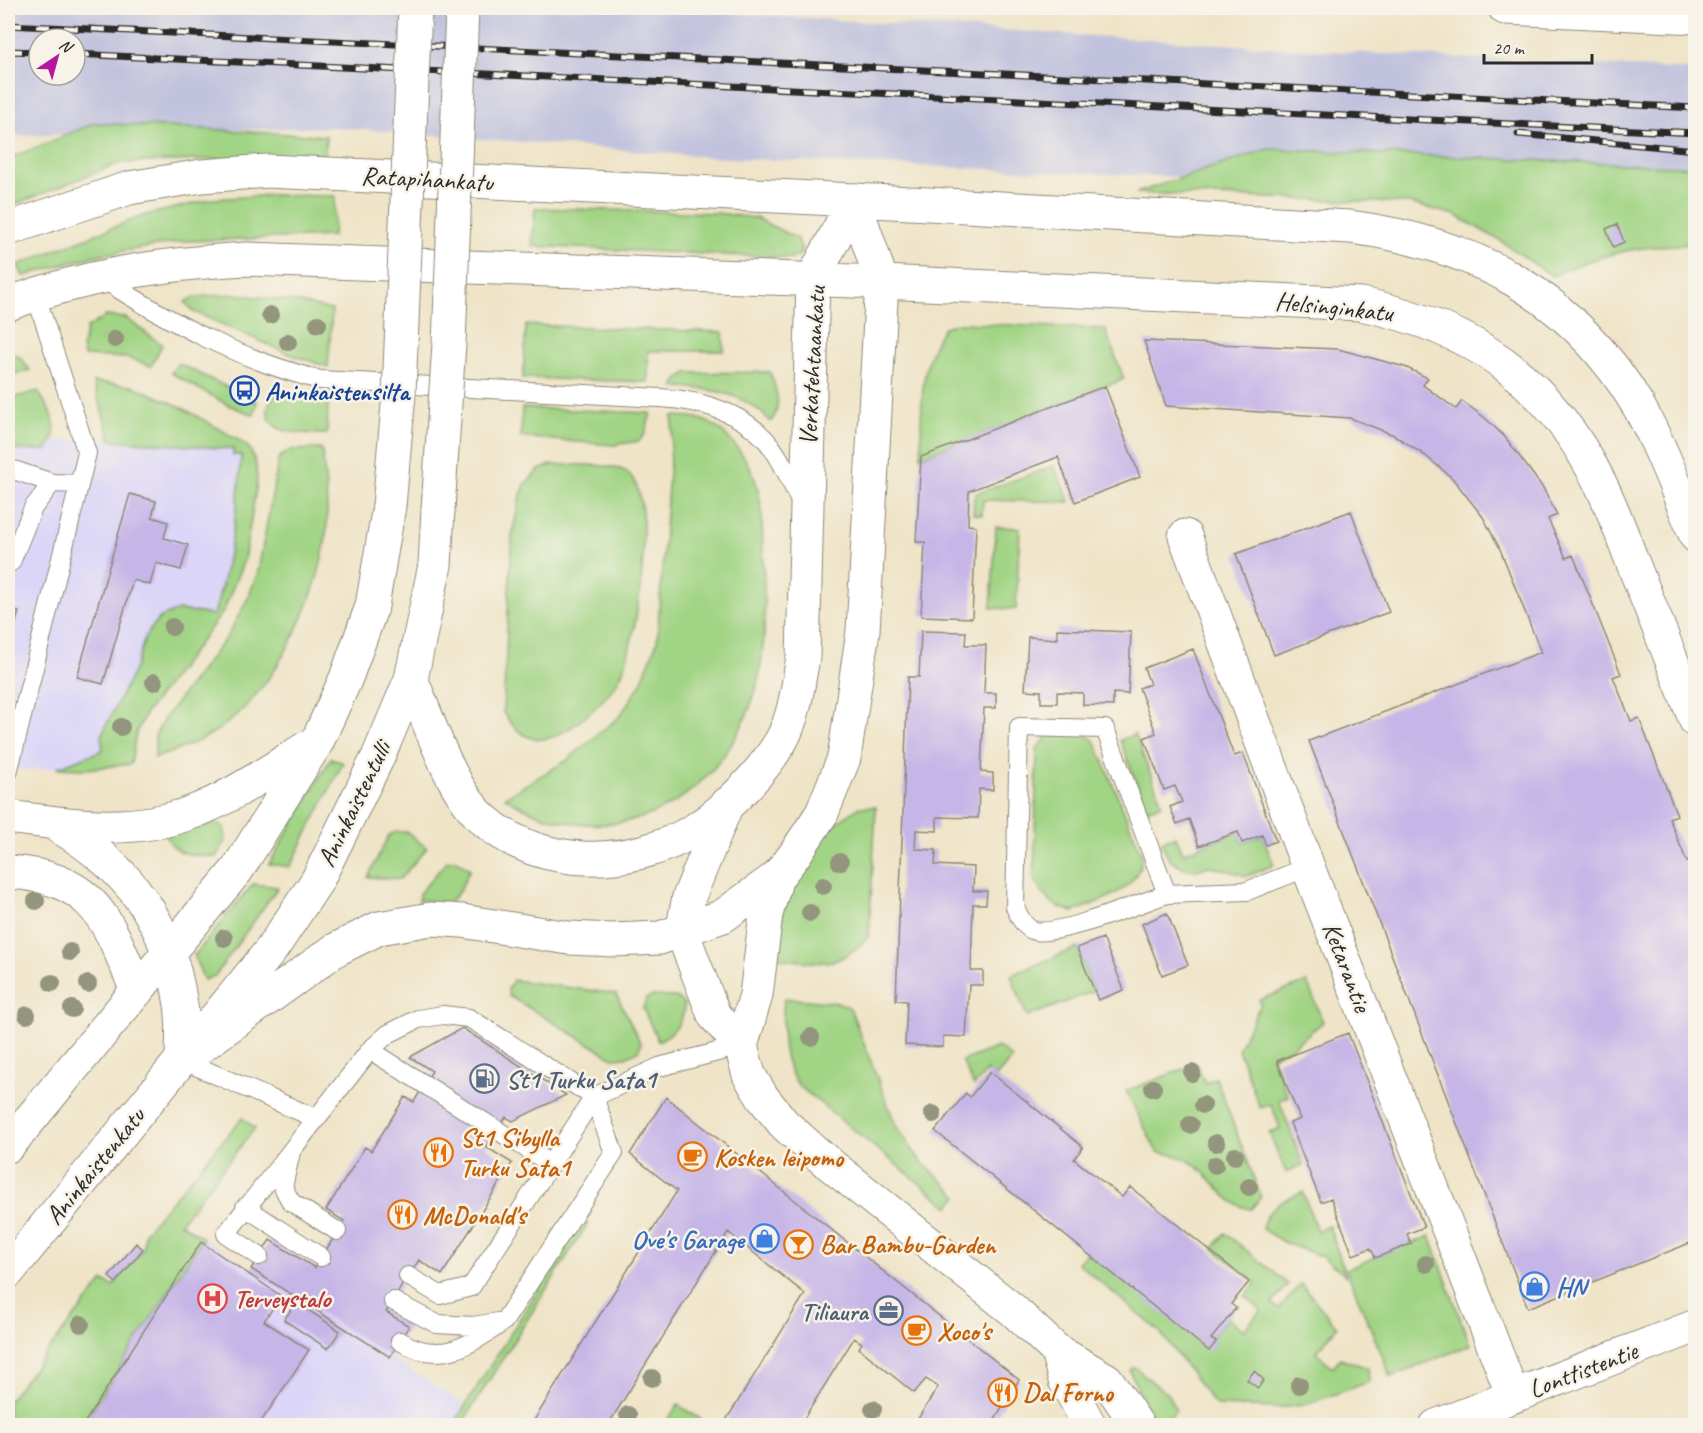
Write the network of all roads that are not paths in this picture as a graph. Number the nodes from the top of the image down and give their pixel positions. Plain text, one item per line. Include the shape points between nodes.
1 (415, 8) edge
2 (462, 8) edge
3 (1505, 8) edge
4 (1512, 8) edge
5 (1695, 17) edge
6 (854, 200) junction
7 (8, 229) edge
8 (99, 276) junction
9 (813, 279) junction
10 (882, 282) junction
11 (21, 299) edge
12 (8, 468) edge
13 (52, 483) junction
14 (79, 484) junction
15 (805, 512) junction
16 (1185, 536) dead end
17 (1695, 536) edge
18 (9, 563) edge
19 (411, 679) junction
20 (1695, 721) edge
21 (317, 742) junction
22 (8, 773) edge
23 (727, 804) junction
24 (8, 817) edge
25 (54, 823) junction
26 (1308, 867) junction
27 (8, 872) edge
28 (777, 877) junction
29 (1167, 894) junction
30 (682, 932) junction
31 (169, 950) junction
32 (137, 991) junction
33 (741, 1046) junction
34 (370, 1050) junction
35 (182, 1060) junction
36 (594, 1097) junction
37 (315, 1118) junction
38 (8, 1146) edge
39 (292, 1147) junction
40 (550, 1164) junction
41 (245, 1207) junction
42 (338, 1231) dead end
43 (259, 1256) dead end
44 (321, 1257) dead end
45 (8, 1272) edge
46 (408, 1276) dead end
47 (393, 1301) dead end
48 (504, 1321) junction
49 (1695, 1326) edge
50 (400, 1341) dead end
51 (1057, 1352) junction
52 (1513, 1396) junction
53 (1090, 1425) edge
54 (1138, 1425) edge
55 (1436, 1425) edge

1 - 21 main road, bridge via 399,394 389,506 372,606
2 - 19 main road, Aninkaistentulli, bridge via 449,344 435,565
3 - 4 main road
4 - 5 main road
6 - 7 main road, Ratapihankatu via 268,171 202,176 129,188
6 - 9 main road, Verkatehtaankatu
6 - 10 main road
6 - 17 main road via 1350,226 1393,232 1471,256 1532,290 1584,334 1604,357 1659,445
8 - 9 main road via 185,263 246,259
8 - 11 main road
8 - 15 lane via 200,337 287,372 320,380 679,399 716,408 756,432 777,453
9 - 10 main road, Helsinginkatu
9 - 15 main road, Verkatehtaankatu
10 - 20 main road, Helsinginkatu via 1361,304 1447,330 1518,374 1540,393 1576,439 1602,486
10 - 28 main road via 863,631 844,758 816,822
11 - 14 lane via 87,453
12 - 13 lane
13 - 14 lane
13 - 18 lane via 33,508
14 - 22 lane
15 - 23 main road, Verkatehtaankatu via 803,657 795,700 781,740 753,778
16 - 26 main road, Ketarantie
19 - 23 main road via 462,797 490,825 538,852 586,858 651,848 696,829
19 - 35 main road, Aninkaistentulli via 378,757 317,880 271,950
21 - 25 main road via 212,804 177,818 127,827
21 - 31 main road via 237,870
23 - 30 main road, Verkatehtaankatu via 689,897
24 - 25 main road
25 - 31 main road via 121,872 155,919
26 - 29 lane via 1247,891
26 - 52 main road, Ketarantie
27 - 32 main road via 71,885 84,896 110,927
28 - 30 main road via 723,916
28 - 33 main road via 766,914 756,995
29 - 29 lane via 1105,729 1019,727 1015,907 1029,928 1061,928
30 - 33 main road via 714,1016
30 - 35 main road via 660,938 613,940 523,933 462,921 430,919 390,925 335,950
31 - 32 main road
31 - 35 main road via 181,1006
32 - 38 main road
33 - 36 lane via 659,1067
33 - 51 main road via 749,1075 784,1124 1013,1310
34 - 36 lane via 388,1034 418,1019 443,1015 469,1018
34 - 37 lane
34 - 40 lane
35 - 37 lane
35 - 45 main road, Aninkaistenkatu
36 - 40 lane
36 - 48 lane via 614,1153
37 - 39 lane
39 - 41 lane
39 - 42 lane via 282,1187 291,1202
40 - 46 lane via 471,1287 440,1295
41 - 43 lane via 226,1234
41 - 44 lane
47 - 48 lane via 437,1324 473,1326
48 - 50 lane via 474,1343 435,1354 418,1352
49 - 52 main road, Lonttistentie
51 - 53 main road via 1065,1380
51 - 54 main road via 1107,1380
52 - 55 main road, Lonttistentie

